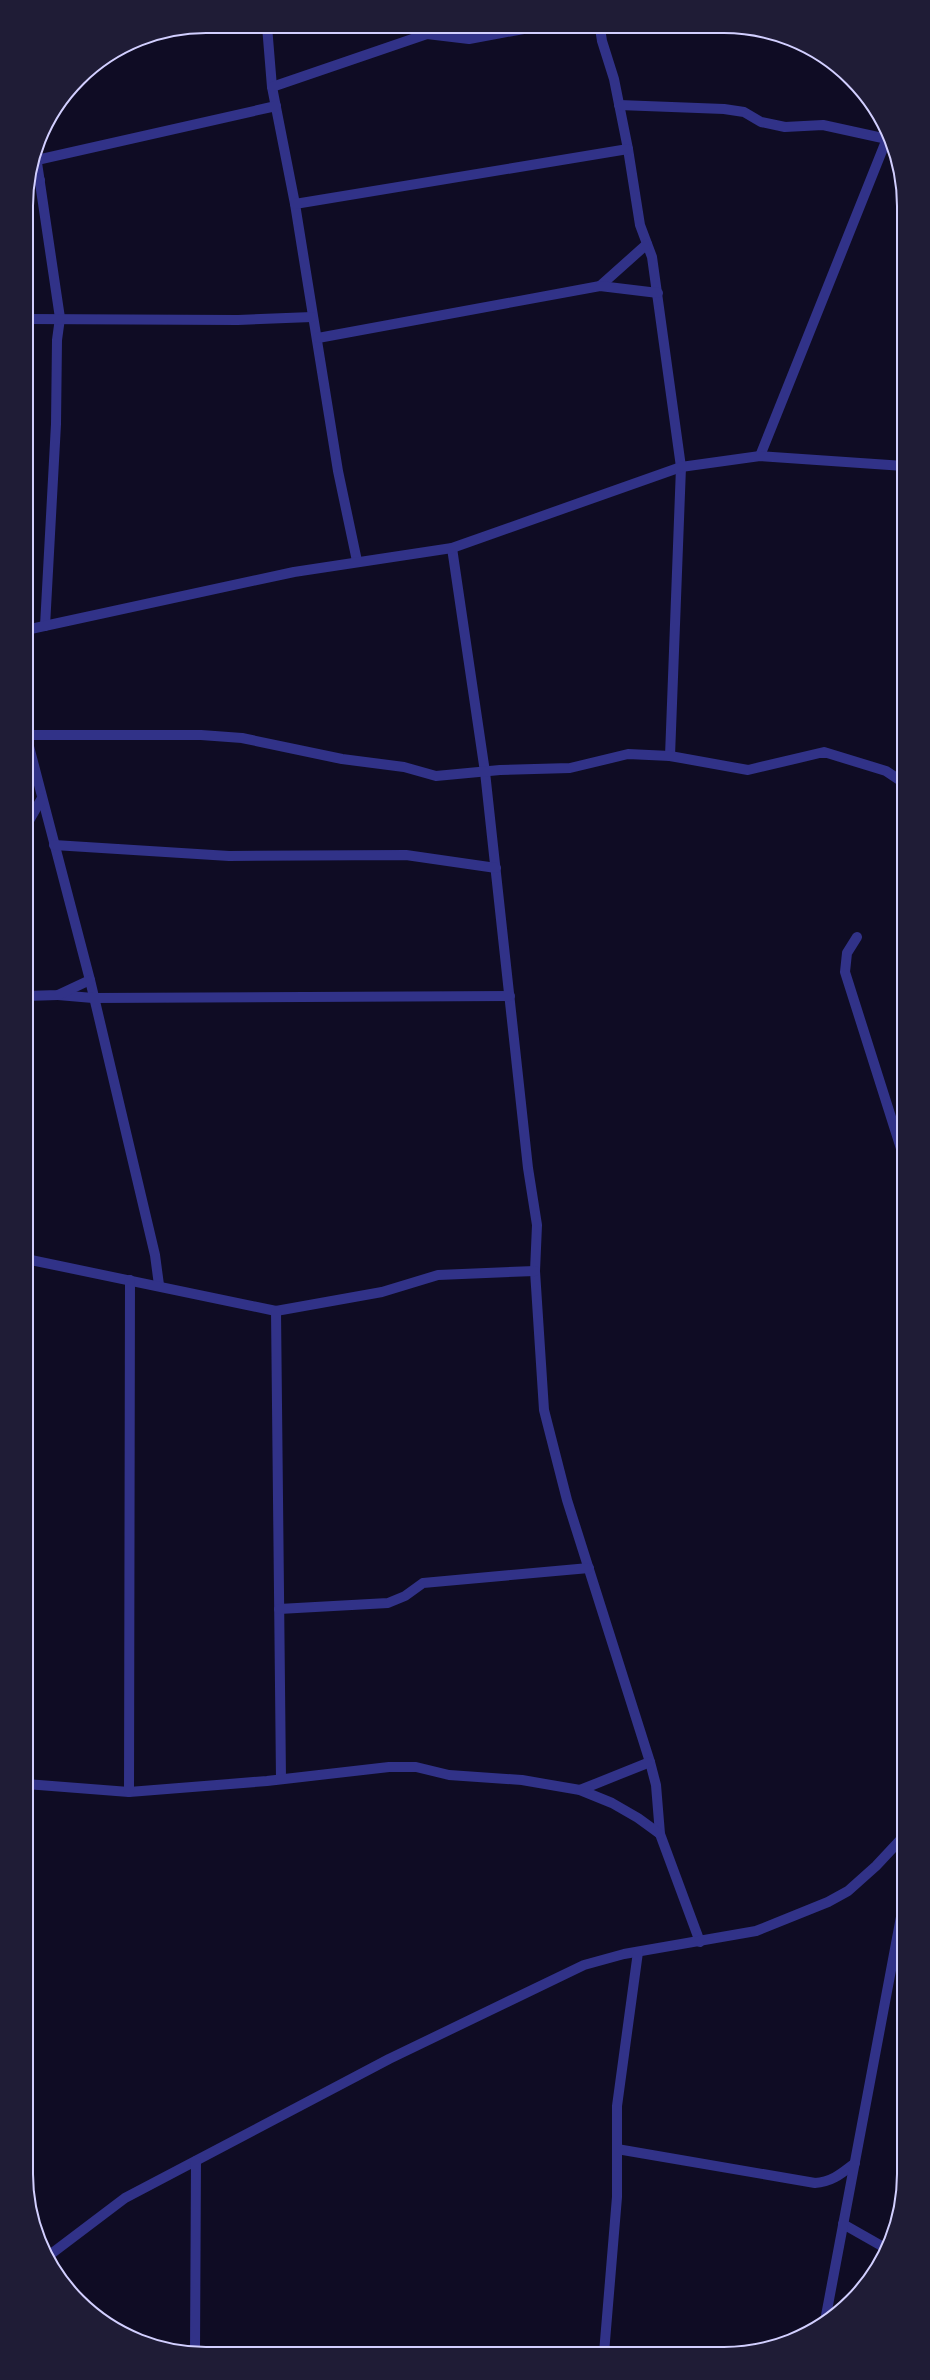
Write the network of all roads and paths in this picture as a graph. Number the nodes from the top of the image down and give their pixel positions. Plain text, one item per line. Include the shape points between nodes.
1 (268, 33) edge
2 (502, 33) edge
3 (601, 33) edge
4 (272, 86) junction
5 (619, 105) junction
6 (276, 106) junction
7 (883, 137) edge
8 (885, 143) edge
9 (628, 149) junction
10 (40, 157) edge
11 (35, 181) edge
12 (296, 204) junction
13 (646, 244) junction
14 (600, 286) junction
15 (658, 293) junction
16 (312, 317) junction
17 (60, 318) junction
18 (33, 319) edge
19 (318, 338) junction
20 (760, 456) junction
21 (897, 466) edge
22 (680, 468) junction
23 (452, 548) junction
24 (357, 561) junction
25 (45, 626) junction
26 (33, 629) edge
27 (33, 735) edge
28 (670, 756) junction
29 (33, 763) edge
30 (486, 772) junction
31 (897, 778) edge
32 (42, 798) junction
33 (33, 814) edge
34 (54, 845) junction
35 (496, 868) junction
36 (857, 936) dead end
37 (90, 980) junction
38 (33, 996) edge
39 (58, 996) junction
40 (510, 996) junction
41 (93, 998) junction
42 (897, 1136) edge
43 (33, 1260) edge
44 (535, 1271) junction
45 (130, 1280) junction
46 (159, 1285) junction
47 (276, 1311) junction
48 (589, 1568) junction
49 (279, 1609) junction
50 (650, 1762) junction
51 (281, 1779) junction
52 (33, 1785) edge
53 (580, 1790) junction
54 (129, 1792) junction
55 (660, 1834) junction
56 (897, 1844) edge
57 (897, 1938) edge
58 (700, 1942) junction
59 (638, 1952) junction
60 (617, 2149) junction
61 (196, 2161) junction
62 (855, 2163) junction
63 (843, 2224) junction
64 (881, 2246) edge
65 (52, 2253) edge
66 (826, 2313) edge
67 (195, 2347) edge
68 (604, 2347) edge

1 - 4 street
2 - 4 street via 469,39 427,34
3 - 5 street
4 - 6 street
5 - 7 street via 724,109 744,112 761,122 785,127 823,125
5 - 9 street
6 - 10 street
6 - 12 street
8 - 20 street
9 - 12 street
9 - 13 street via 640,225
11 - 17 street
12 - 16 street
13 - 14 street
13 - 15 street via 652,257
14 - 15 street
14 - 19 street
15 - 22 street
16 - 17 street via 238,320
16 - 19 street
17 - 18 street
17 - 25 street
19 - 24 street via 338,471
20 - 21 street
20 - 22 street
22 - 23 street
22 - 28 street
23 - 24 street
23 - 30 street
24 - 25 street via 294,572
25 - 26 street
27 - 30 street via 201,735 242,738 342,759 404,767 436,776
28 - 30 street via 628,754 570,768
28 - 31 street via 748,770 824,752 886,771
29 - 32 street
30 - 35 street
32 - 33 street
32 - 34 street
34 - 35 street via 229,856 406,855
34 - 37 street
35 - 40 street
36 - 42 street via 847,953 845,972
37 - 39 street
37 - 41 street
38 - 39 street
39 - 41 street
40 - 41 street
40 - 44 street via 528,1168 537,1225
41 - 46 street via 155,1255
43 - 45 street
44 - 47 street via 438,1274 382,1292
44 - 48 street via 544,1410 567,1500
45 - 46 street
45 - 54 street
46 - 47 street via 174,1291
47 - 49 street
48 - 49 street via 423,1583 405,1596 388,1603
48 - 50 street
49 - 51 street
50 - 53 street
50 - 55 street via 656,1785
51 - 53 street via 389,1766 416,1767 449,1775 522,1780
51 - 54 street
52 - 54 street
53 - 55 street via 632,1814
55 - 58 street
56 - 58 street via 848,1891 828,1902 756,1931
57 - 62 street
58 - 59 street
59 - 60 street via 617,2106
59 - 61 street via 584,1965 389,2059
60 - 62 street via 815,2183 835,2178
60 - 68 street via 617,2197
61 - 65 street via 125,2198
61 - 67 street
62 - 63 street
63 - 64 street
63 - 66 street

